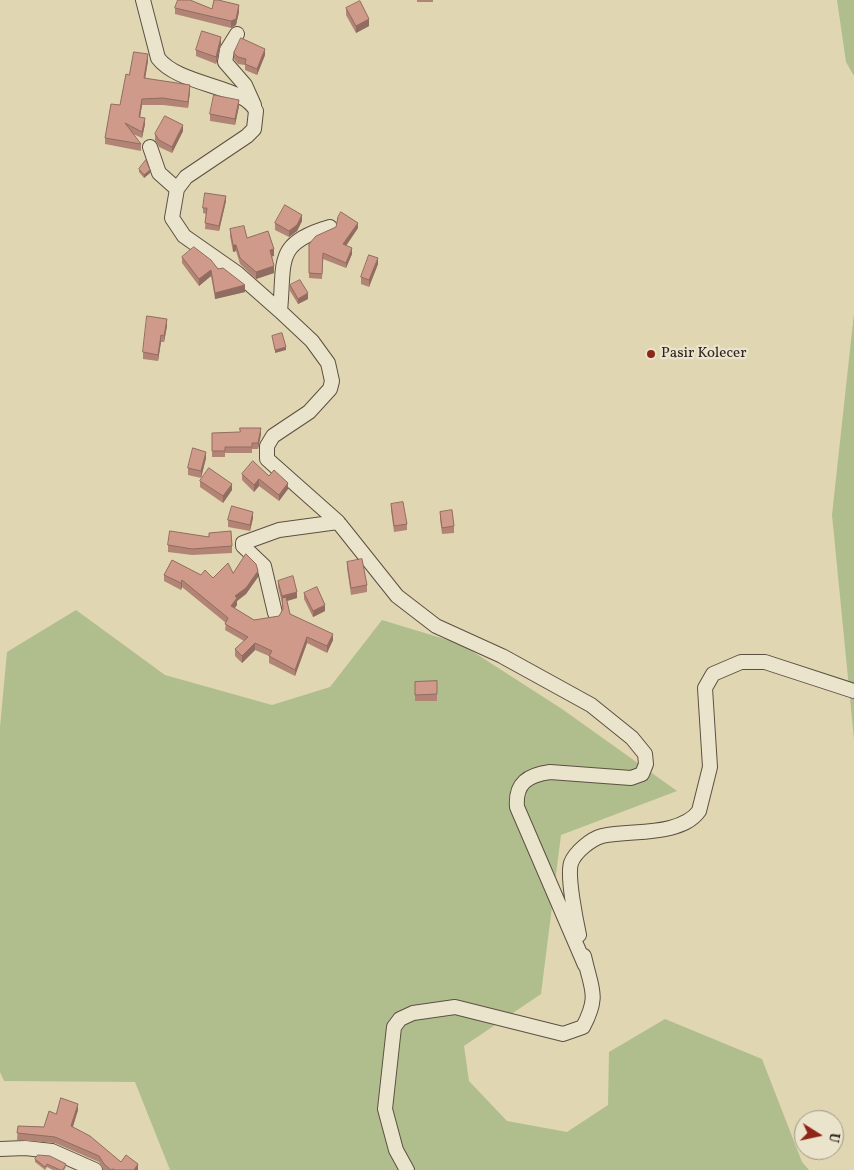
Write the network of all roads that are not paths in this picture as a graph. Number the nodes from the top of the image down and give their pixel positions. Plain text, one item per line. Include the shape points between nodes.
1 (143, 0) edge
2 (237, 34) dead end
3 (256, 111) junction
4 (150, 147) dead end
5 (177, 189) junction
6 (330, 227) edge
7 (280, 311) junction
8 (338, 522) junction
9 (275, 613) dead end
10 (854, 691) edge
11 (586, 965) junction
12 (0, 1149) edge
13 (95, 1170) edge
14 (407, 1170) edge

1 - 3 street via 158,58 163,65 248,100
2 - 3 street via 224,62 245,84
3 - 5 street via 254,129 247,136 186,177
4 - 5 street via 159,173
5 - 7 street via 172,218 184,236 237,273
6 - 7 street via 294,241 286,253
7 - 8 street via 312,341 328,363 332,381 330,390 309,412 273,436 267,446 267,459
8 - 9 street via 279,530 243,542 243,546 264,566
8 - 11 street via 397,596 436,626 502,656 591,705 632,738 645,754 642,774 631,778 550,772 537,774 523,783 516,794 517,808
10 - 11 street via 765,662 740,662 713,674 705,688 710,767 696,817 684,824 649,833 600,837 589,842 571,863
11 - 14 street via 594,996 590,1014 583,1027 563,1034 455,1007 413,1013 400,1019 392,1036 385,1109 396,1150
12 - 13 street via 52,1151

